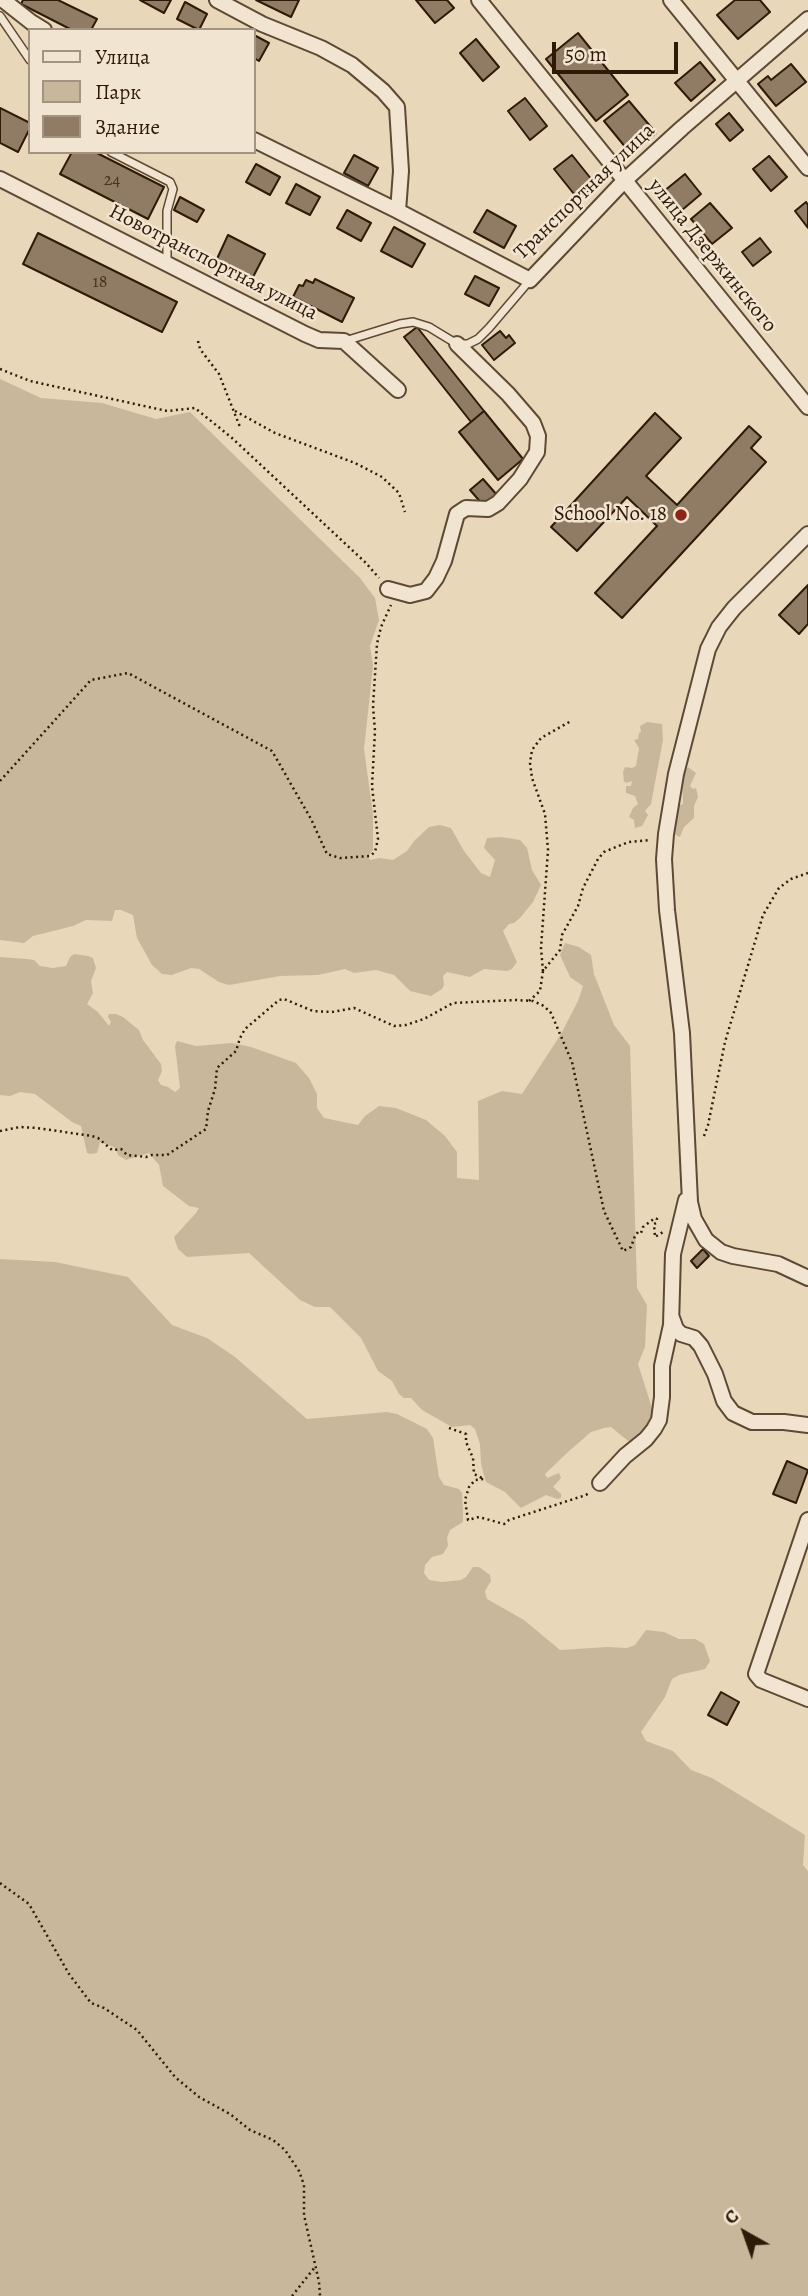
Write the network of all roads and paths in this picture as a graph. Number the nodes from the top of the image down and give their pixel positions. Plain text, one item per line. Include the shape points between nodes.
1 (3, 0) edge
2 (217, 0) edge
3 (479, 0) edge
4 (671, 0) edge
5 (0, 16) edge
6 (808, 19) edge
7 (41, 28) edge
8 (28, 57) edge
9 (737, 81) junction
10 (256, 141) edge
11 (115, 154) edge
12 (808, 168) edge
13 (0, 178) edge
14 (624, 181) junction
15 (398, 211) junction
16 (167, 263) junction
17 (530, 280) junction
18 (198, 341) dead end
19 (344, 341) junction
20 (457, 344) junction
21 (0, 369) edge
22 (398, 390) dead end
23 (808, 407) edge
24 (234, 411) dead end
25 (240, 427) dead end
26 (405, 512) dead end
27 (808, 534) edge
28 (388, 589) junction
29 (571, 720) dead end
30 (0, 781) edge
31 (657, 840) dead end
32 (808, 873) edge
33 (543, 971) junction
34 (530, 1001) junction
35 (0, 1131) edge
36 (687, 1148) junction
37 (689, 1174) junction
38 (667, 1237) dead end
39 (808, 1278) edge
40 (672, 1317) junction
41 (808, 1425) edge
42 (449, 1428) dead end
43 (600, 1483) joint
44 (808, 1520) edge
45 (808, 1699) edge
46 (0, 1883) edge
47 (315, 2267) junction
48 (292, 2296) edge
49 (320, 2296) edge

1 - 7 street
2 - 15 street via 352,65 397,107
3 - 14 street, улица Дзержинского
4 - 9 street
5 - 8 lane
6 - 9 street, Транспортная улица
9 - 12 street
9 - 14 street, Транспортная улица
10 - 15 street, Транспортная улица
11 - 16 lane via 170,183 173,189 167,211
13 - 16 street, Новотранспортная улица
14 - 17 street, Транспортная улица
14 - 23 street, улица Дзержинского
15 - 17 street, Транспортная улица
16 - 19 street, Новотранспортная улица via 304,334
17 - 20 lane via 478,339
18 - 25 path via 219,374
19 - 20 lane via 413,322
19 - 22 street
20 - 28 street via 533,423 537,452 495,506 459,511 444,561 426,591 410,595
21 - 28 path via 30,381 167,411 195,408 342,540
24 - 26 path via 382,477 399,493
27 - 36 street via 741,600 714,635 676,774 664,859 682,1033
28 - 30 path via 391,605 379,635 374,685 372,786 378,839 370,856 327,854 272,751 128,673 91,680
29 - 33 path via 541,738 530,763 544,808 548,850
31 - 33 path via 629,842 598,859 562,935 560,950
32 - 36 path via 779,888 763,915 725,1042 708,1125 700,1140
33 - 34 path via 540,991
34 - 35 path via 453,1003 424,1019 394,1026 354,1008 313,1011 282,999 245,1029 236,1051 217,1069 206,1129 167,1155 127,1155 92,1136 32,1127
34 - 38 path via 551,1013 572,1062 604,1211 623,1251 655,1218 654,1237 664,1231
36 - 37 street
37 - 39 street via 694,1219 712,1246 733,1256 782,1265
37 - 40 street via 673,1254
40 - 41 street via 676,1329 701,1346 733,1413 752,1422
40 - 43 street via 656,1427
42 - 43 path via 466,1434 474,1474 484,1479 469,1487 468,1520 479,1517 504,1524 586,1496
44 - 45 street via 756,1674
46 - 47 path via 29,1904 91,2003 138,2030 175,2077 199,2097 285,2150 304,2185 304,2215
47 - 48 path
47 - 49 path

